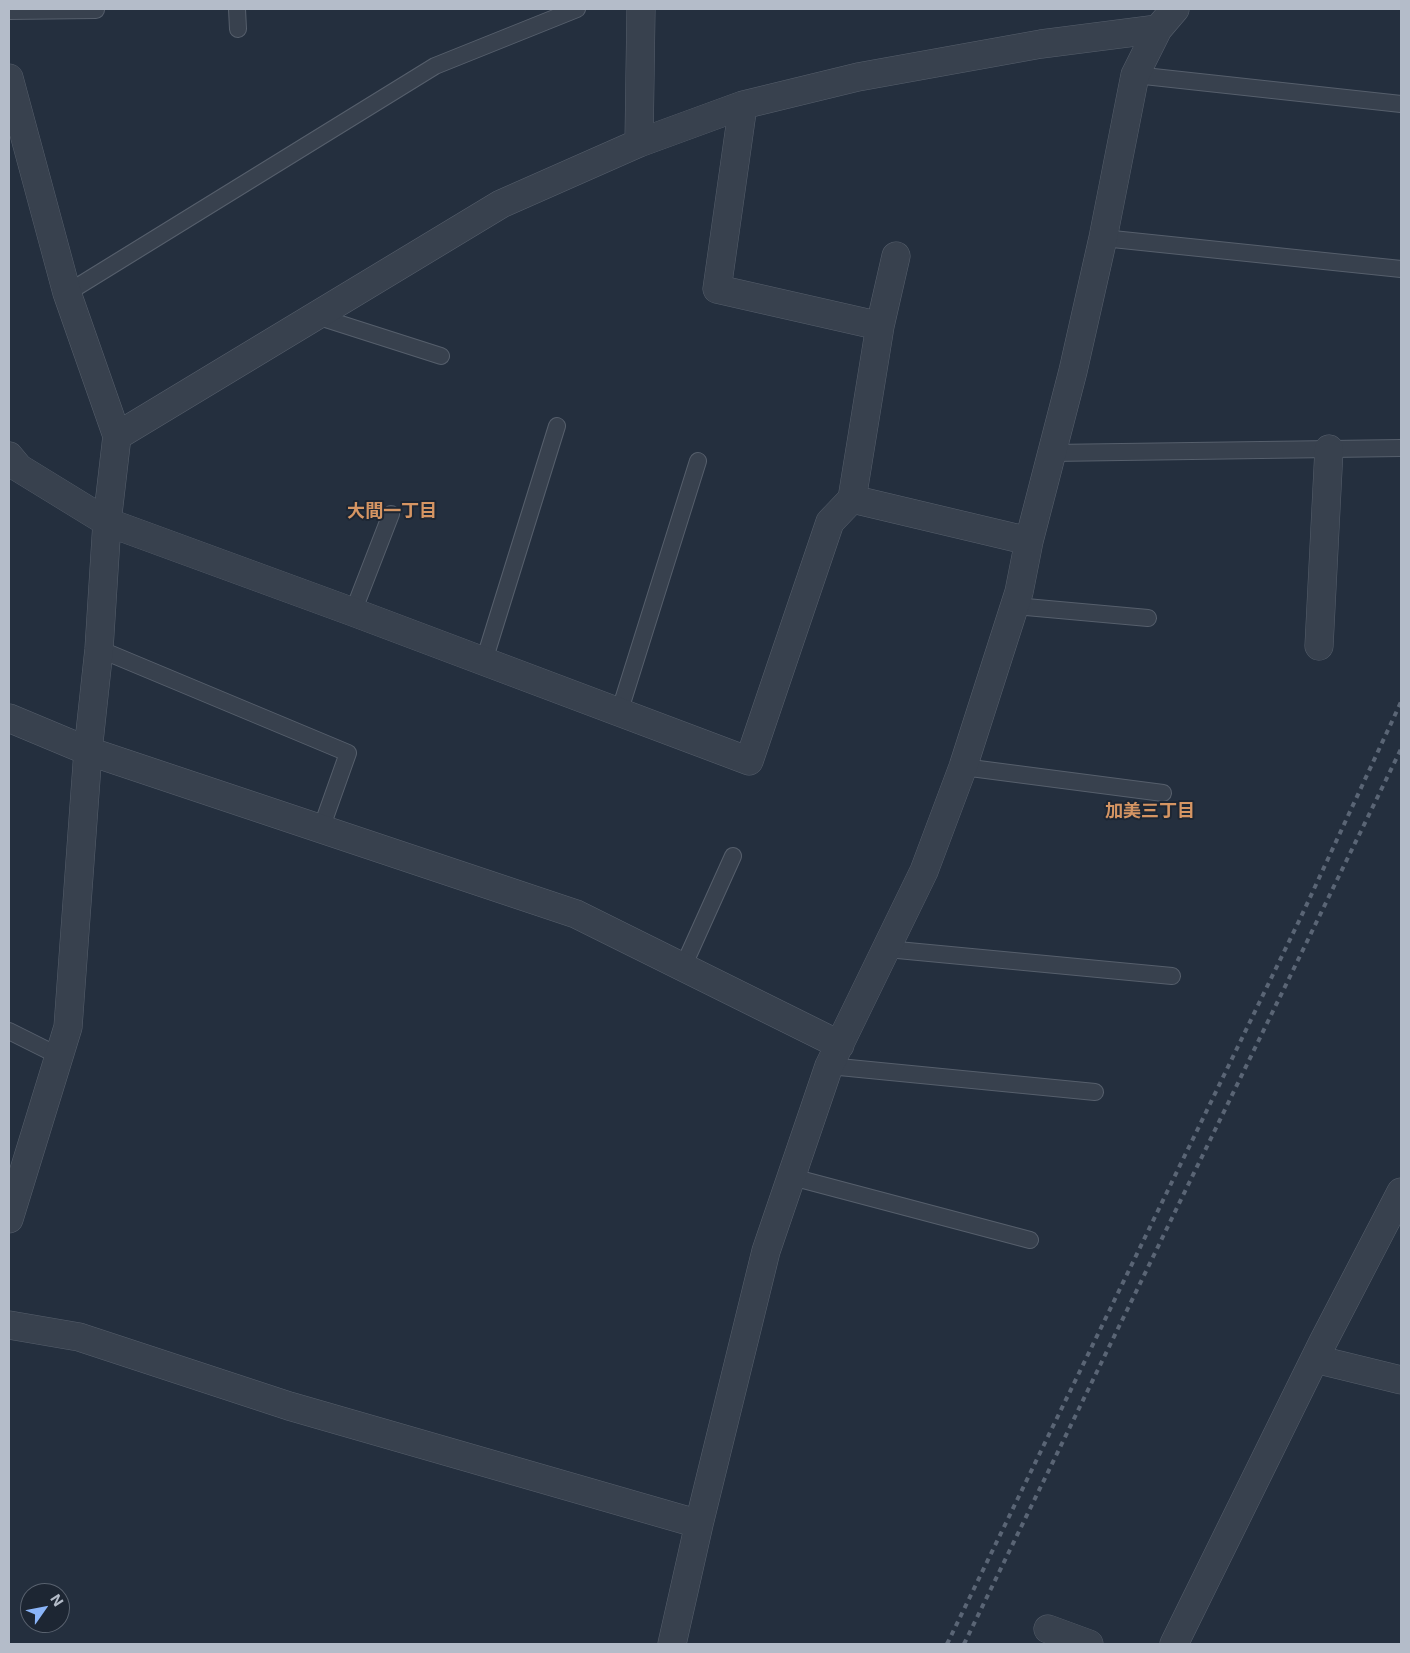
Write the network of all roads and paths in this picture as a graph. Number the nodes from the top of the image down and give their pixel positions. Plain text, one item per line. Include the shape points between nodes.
1 (238, 9) edge
2 (577, 9) edge
3 (640, 9) edge
4 (96, 10) edge
5 (9, 11) edge
6 (1166, 19) edge
7 (238, 29) dead end
8 (1135, 75) junction
9 (9, 78) edge
10 (1401, 104) edge
11 (743, 105) junction
12 (639, 143) junction
13 (1103, 238) junction
14 (896, 256) dead end
15 (1401, 269) edge
16 (67, 292) junction
17 (316, 316) junction
18 (880, 326) junction
19 (441, 356) dead end
20 (556, 426) dead end
21 (117, 436) junction
22 (1401, 448) edge
23 (1329, 449) junction
24 (1052, 453) junction
25 (9, 456) edge
26 (698, 461) dead end
27 (852, 499) junction
28 (391, 514) dead end
29 (107, 522) junction
30 (1029, 541) junction
31 (1015, 606) junction
32 (354, 612) junction
33 (1148, 618) dead end
34 (1319, 646) dead end
35 (99, 649) junction
36 (484, 661) junction
37 (619, 713) junction
38 (9, 718) edge
39 (88, 751) junction
40 (963, 767) junction
41 (1163, 793) dead end
42 (322, 829) junction
43 (733, 856) dead end
44 (887, 949) junction
45 (683, 967) junction
46 (1172, 976) dead end
47 (9, 1031) edge
48 (59, 1056) junction
49 (835, 1056) junction
50 (1095, 1092) dead end
51 (792, 1176) junction
52 (1401, 1192) edge
53 (9, 1219) edge
54 (1030, 1240) dead end
55 (9, 1325) edge
56 (1315, 1359) junction
57 (1401, 1380) edge
58 (699, 1524) junction
59 (1048, 1629) dead end
60 (672, 1644) edge
61 (1088, 1644) edge
62 (1174, 1644) edge

1 - 7 lane
2 - 16 lane via 435,66
3 - 12 street
4 - 5 lane
6 - 8 street
6 - 11 street via 858,77
8 - 10 lane
8 - 13 street
9 - 16 street
11 - 12 street
11 - 18 street via 717,289
12 - 17 street via 501,204
13 - 15 lane
13 - 24 street
14 - 18 street
16 - 21 street
17 - 19 lane
17 - 21 street
18 - 27 street
20 - 36 lane
21 - 29 street
22 - 23 lane
23 - 24 lane
23 - 34 street
24 - 30 street
25 - 29 street via 19,468
26 - 37 lane
27 - 30 street
27 - 37 street via 830,522 749,761
28 - 32 lane
29 - 32 street
29 - 35 street
30 - 31 street
31 - 33 lane
31 - 40 street
32 - 36 street
35 - 39 street
35 - 42 lane via 348,753
36 - 37 street
38 - 39 street
39 - 42 street
39 - 48 street via 68,1027
40 - 41 lane
40 - 44 street via 924,871
42 - 45 street via 576,914
43 - 45 lane
44 - 46 lane
44 - 49 street
45 - 49 street
47 - 48 lane
48 - 53 street
49 - 50 lane
49 - 51 street
51 - 54 lane
51 - 58 street via 766,1251
52 - 56 street
55 - 58 street via 79,1337 289,1406
56 - 57 street
56 - 62 street
58 - 60 street
59 - 61 street

